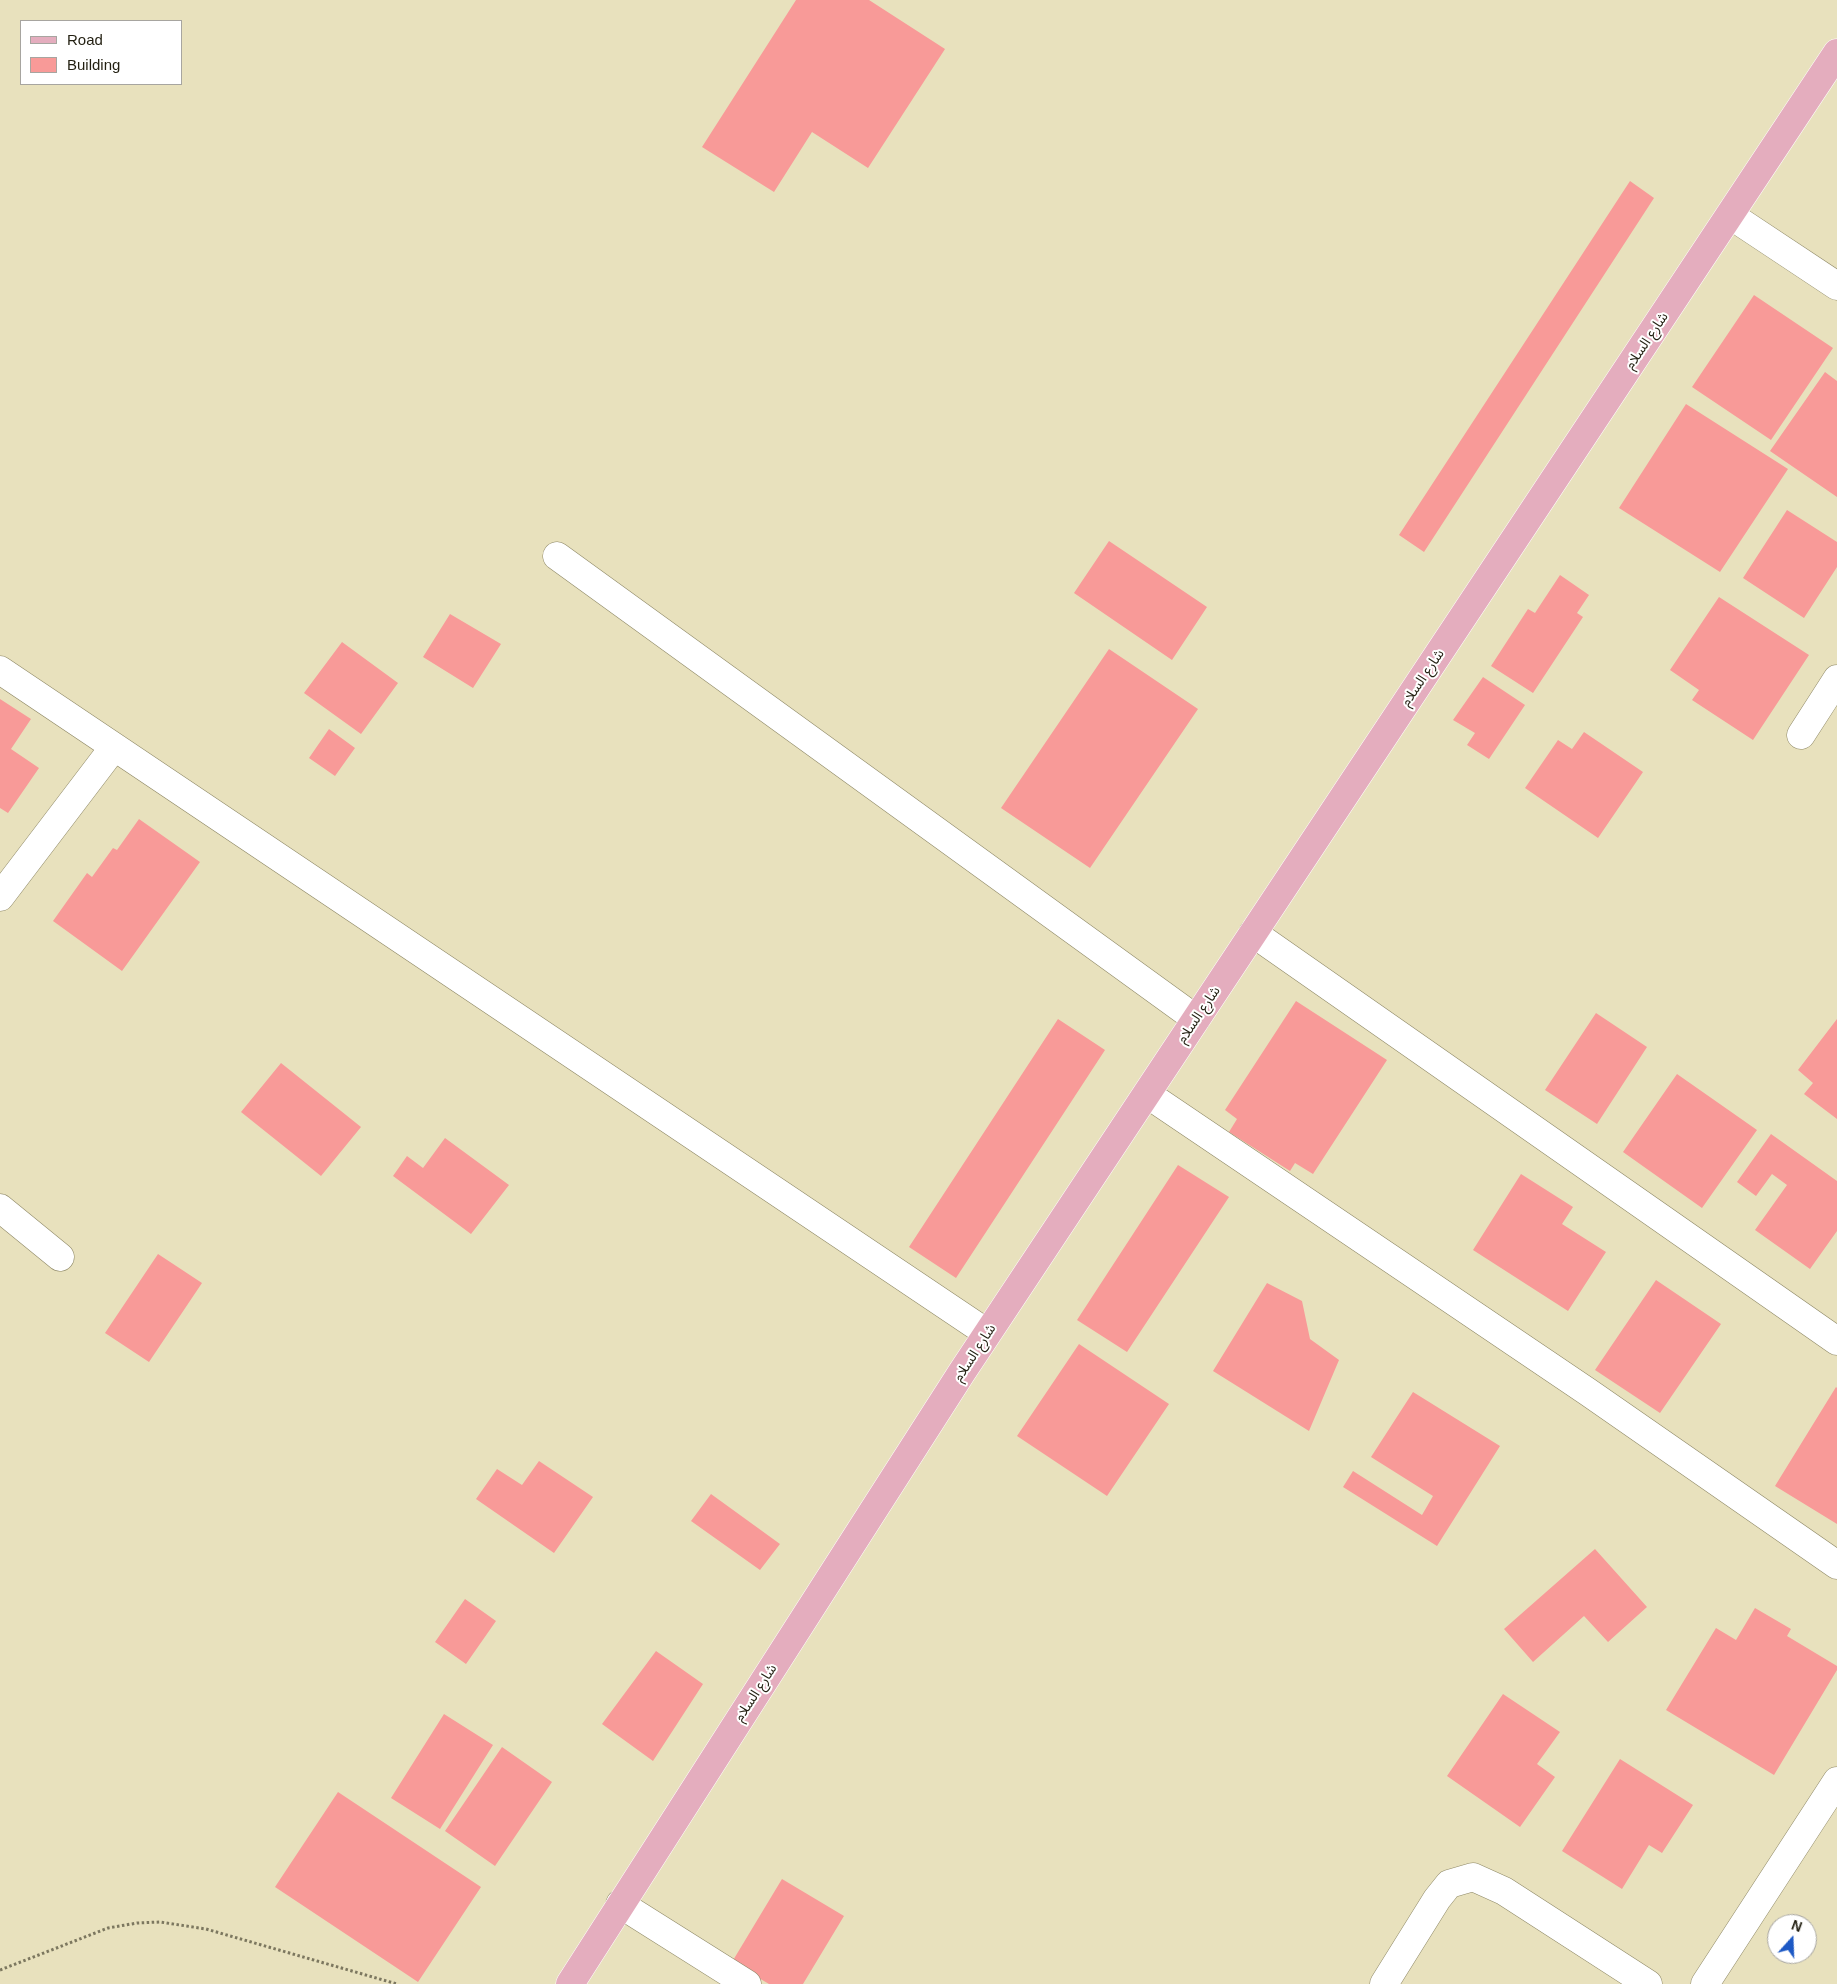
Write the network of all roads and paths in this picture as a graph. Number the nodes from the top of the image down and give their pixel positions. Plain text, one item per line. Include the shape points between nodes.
1 (1837, 53) edge
2 (1730, 215) junction
3 (1837, 286) edge
4 (556, 556) dead end
5 (0, 670) edge
6 (1837, 679) edge
7 (1802, 735) dead end
8 (114, 747) junction
9 (0, 897) edge
10 (1254, 933) junction
11 (1196, 1019) junction
12 (1147, 1094) junction
13 (0, 1208) edge
14 (60, 1256) dead end
15 (1834, 1331) edge
16 (988, 1334) junction
17 (1837, 1565) edge
18 (1837, 1781) edge
19 (620, 1904) junction
20 (0, 1970) edge
21 (397, 1984) edge
22 (570, 1984) edge
23 (747, 1984) edge
24 (1384, 1984) edge
25 (1648, 1984) edge
26 (1705, 1984) edge

1 - 2 main road, شارع السلام
2 - 3 street
2 - 10 main road, شارع السلام
4 - 11 street
5 - 8 street
6 - 7 street
8 - 9 street
8 - 16 street
10 - 11 main road, شارع السلام
10 - 15 street
11 - 12 main road, شارع السلام
12 - 16 main road, شارع السلام
12 - 17 street via 1588,1392
13 - 14 street
16 - 19 main road, شارع السلام
18 - 26 street
19 - 22 main road, شارع السلام
19 - 23 street
20 - 21 path via 108,1928 160,1922 206,1929
24 - 25 street via 1449,1884 1473,1877 1504,1891

